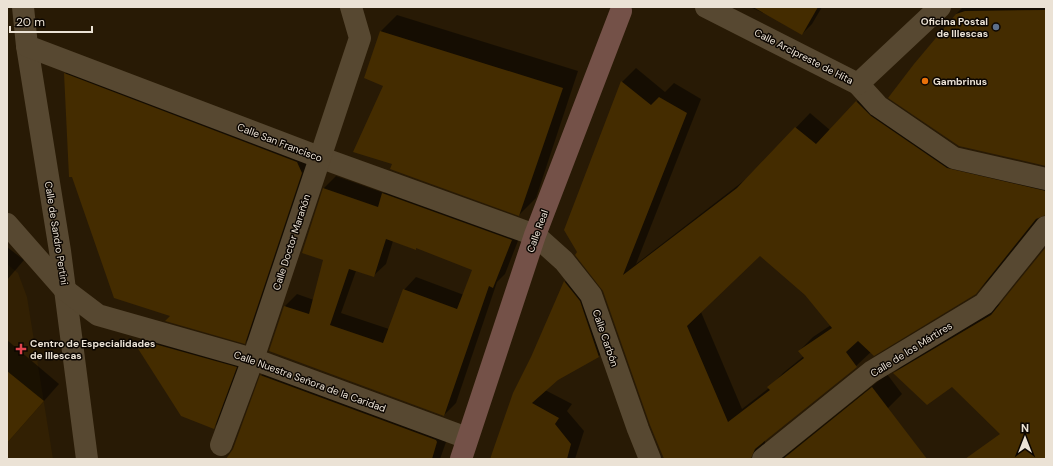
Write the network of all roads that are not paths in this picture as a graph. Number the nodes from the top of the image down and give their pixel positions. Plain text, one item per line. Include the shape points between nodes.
1 (23, 7) edge
2 (351, 7) edge
3 (706, 7) edge
4 (940, 7) edge
5 (623, 8) edge
6 (27, 46) junction
7 (858, 84) junction
8 (319, 157) junction
9 (1046, 179) edge
10 (7, 224) edge
11 (1046, 227) edge
12 (535, 235) junction
13 (66, 290) junction
14 (253, 359) junction
15 (467, 438) junction
16 (221, 445) dead end
17 (87, 459) edge
18 (461, 459) edge
19 (650, 459) edge
20 (763, 459) edge

1 - 6 street, Calle de Sandro Pertini
2 - 8 street, Calle Doctor Marañón via 360,38
3 - 7 street, Calle Arcipreste de Hita
4 - 7 street
5 - 12 street, Calle Real
6 - 8 street, Calle San Francisco
6 - 13 street, Calle de Sandro Pertini
7 - 9 street, Calle Arcipreste de Hita via 878,106 954,158
8 - 12 street, Calle San Francisco
8 - 14 street, Calle Doctor Marañón
10 - 13 street, Calle Nuestra Señora de la Caridad
11 - 20 street, Calle de los Mártires via 984,304 871,372
12 - 15 street, Calle Real
12 - 19 street, Calle Carbón via 564,261 591,295
13 - 14 street, Calle Nuestra Señora de la Caridad via 98,315
13 - 17 street, Calle de Sandro Pertini
14 - 15 street, Calle Nuestra Señora de la Caridad
14 - 16 street, Calle Doctor Marañón
15 - 18 street, Calle Real

